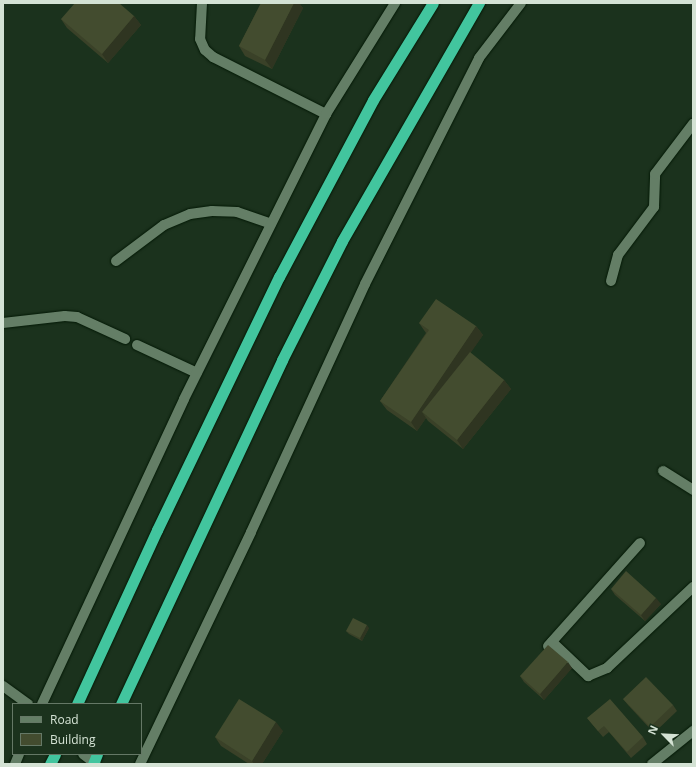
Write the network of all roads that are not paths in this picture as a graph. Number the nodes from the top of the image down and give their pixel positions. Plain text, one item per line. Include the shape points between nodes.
1 (202, 3) edge
2 (395, 3) edge
3 (433, 3) edge
4 (479, 3) edge
5 (520, 3) edge
6 (326, 114) junction
7 (693, 124) edge
8 (271, 224) junction
9 (116, 261) dead end
10 (611, 281) dead end
11 (3, 324) edge
12 (125, 339) dead end
13 (137, 345) dead end
14 (197, 373) junction
15 (663, 471) dead end
16 (693, 490) edge
17 (640, 543) dead end
18 (693, 587) edge
19 (552, 642) junction
20 (539, 657) edge
21 (3, 686) edge
22 (27, 703) edge
23 (42, 703) edge
24 (77, 703) edge
25 (121, 703) edge
26 (693, 731) edge
27 (54, 755) edge
28 (85, 755) edge
29 (95, 761) edge
30 (50, 764) edge
31 (140, 764) edge
32 (652, 764) edge

1 - 6 street via 200,39 205,50 213,57
2 - 6 street
3 - 24 highway via 373,100 279,277 157,530
4 - 25 highway via 342,241 282,360
5 - 31 street via 479,58 365,284 251,532
6 - 8 street
7 - 10 street via 655,174 654,207 618,255
8 - 9 street via 237,212 212,211 190,214 164,225
8 - 14 street
11 - 12 street via 65,316 77,317
13 - 14 street
14 - 23 street
15 - 16 street
17 - 19 street
18 - 19 street via 607,668 588,676
19 - 20 street
21 - 22 street
26 - 32 street
27 - 30 highway
28 - 29 street

